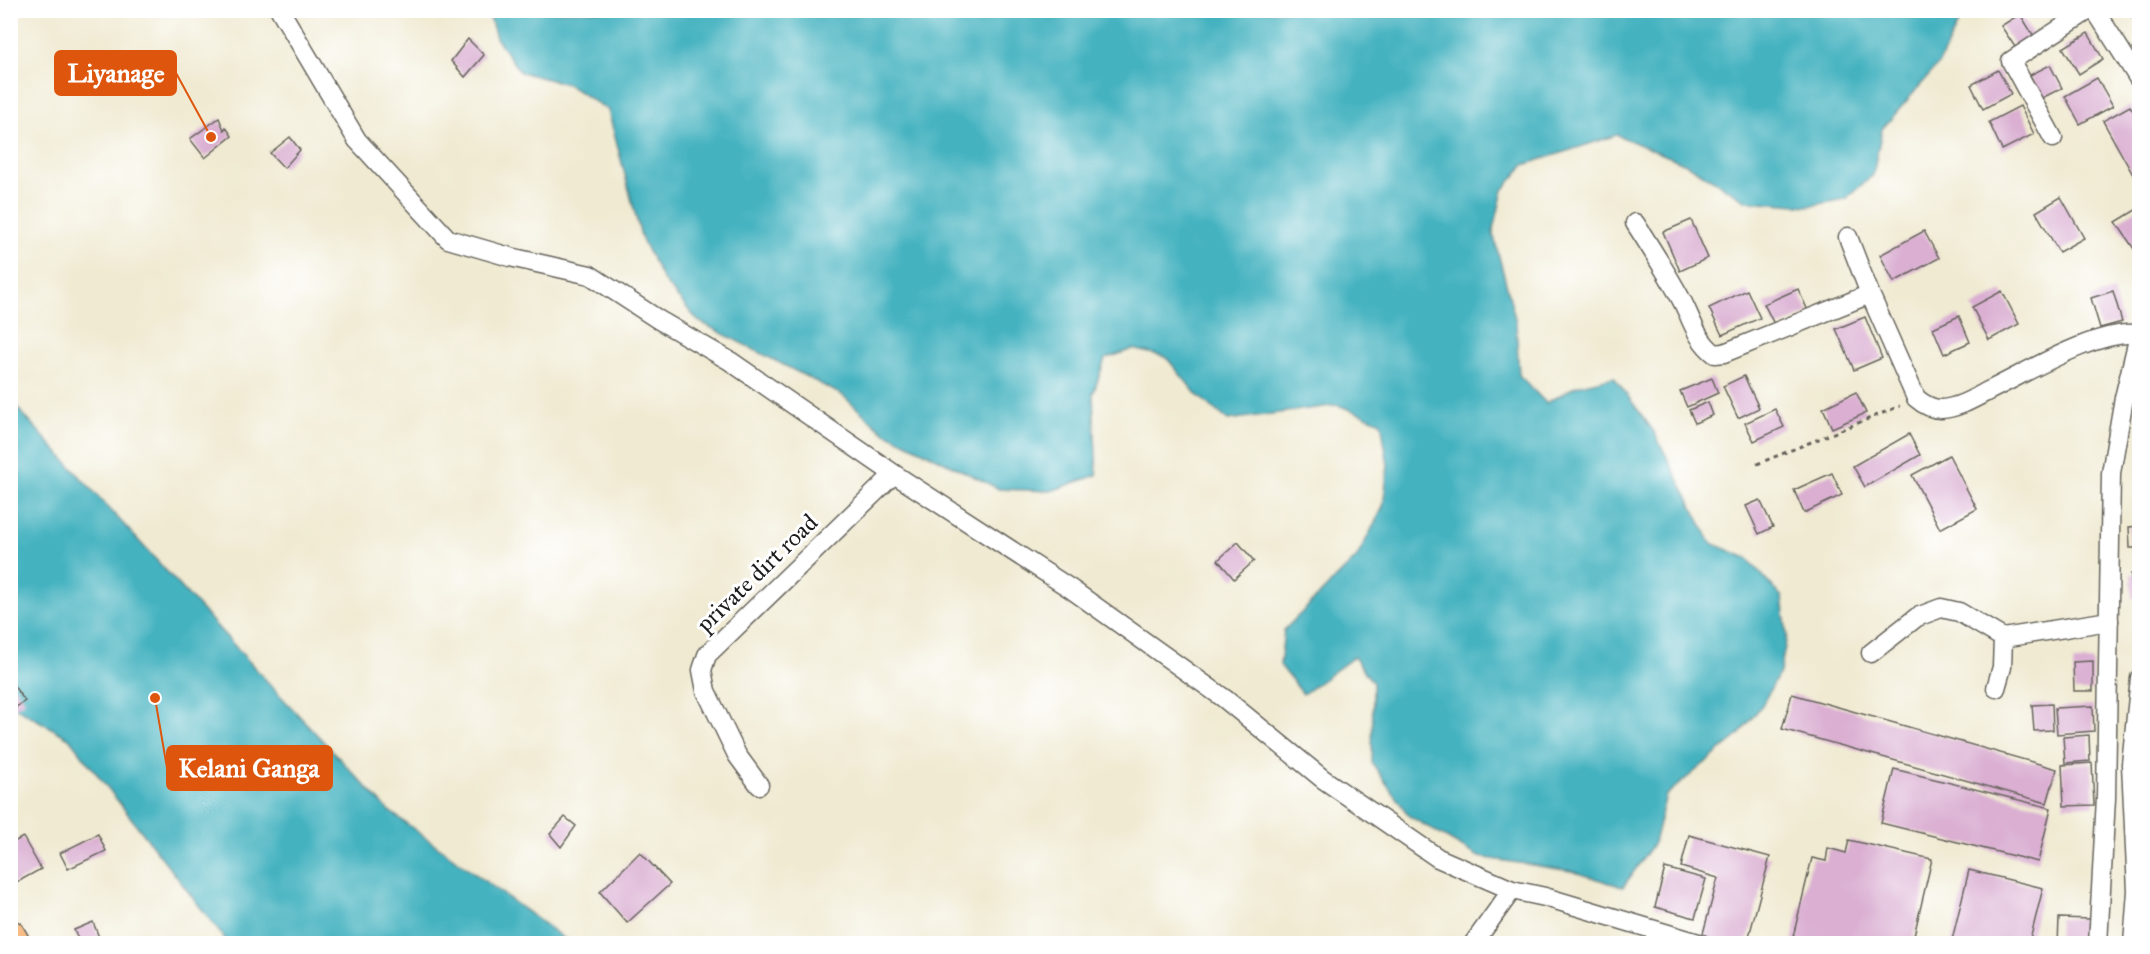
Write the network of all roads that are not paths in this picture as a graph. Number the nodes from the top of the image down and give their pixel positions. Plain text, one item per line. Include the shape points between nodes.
1 (280, 10) edge
2 (2089, 10) edge
3 (2095, 10) edge
4 (2139, 81) edge
5 (2053, 138) dead end
6 (1635, 223) dead end
7 (1848, 237) dead end
8 (1870, 294) junction
9 (2139, 332) edge
10 (894, 474) junction
11 (2109, 621) junction
12 (2003, 638) junction
13 (1871, 653) dead end
14 (2139, 678) edge
15 (1996, 688) dead end
16 (2135, 764) edge
17 (759, 785) dead end
18 (1512, 890) junction
19 (2138, 891) edge
20 (10, 935) edge
21 (15, 944) edge
22 (1473, 944) edge
23 (1702, 944) edge
24 (2098, 944) edge
25 (2133, 944) edge

1 - 10 street via 357,140 448,239 590,275 730,361
2 - 5 street via 2011,61
3 - 4 street
6 - 8 street via 1682,300 1698,336 1715,354
7 - 8 street
8 - 9 street via 1916,399 1940,409 1961,405 2072,350 2110,336
9 - 11 street via 2111,473
10 - 17 street, private dirt road via 707,656 702,670 706,691 737,755
10 - 18 street via 1071,589 1225,699 1323,779 1438,858
11 - 12 street
11 - 24 street via 2106,798
12 - 13 street via 1959,612 1941,608 1917,617
12 - 15 street via 2002,667
14 - 16 street
16 - 19 street
18 - 22 street
18 - 23 street
19 - 25 street
20 - 21 main road

